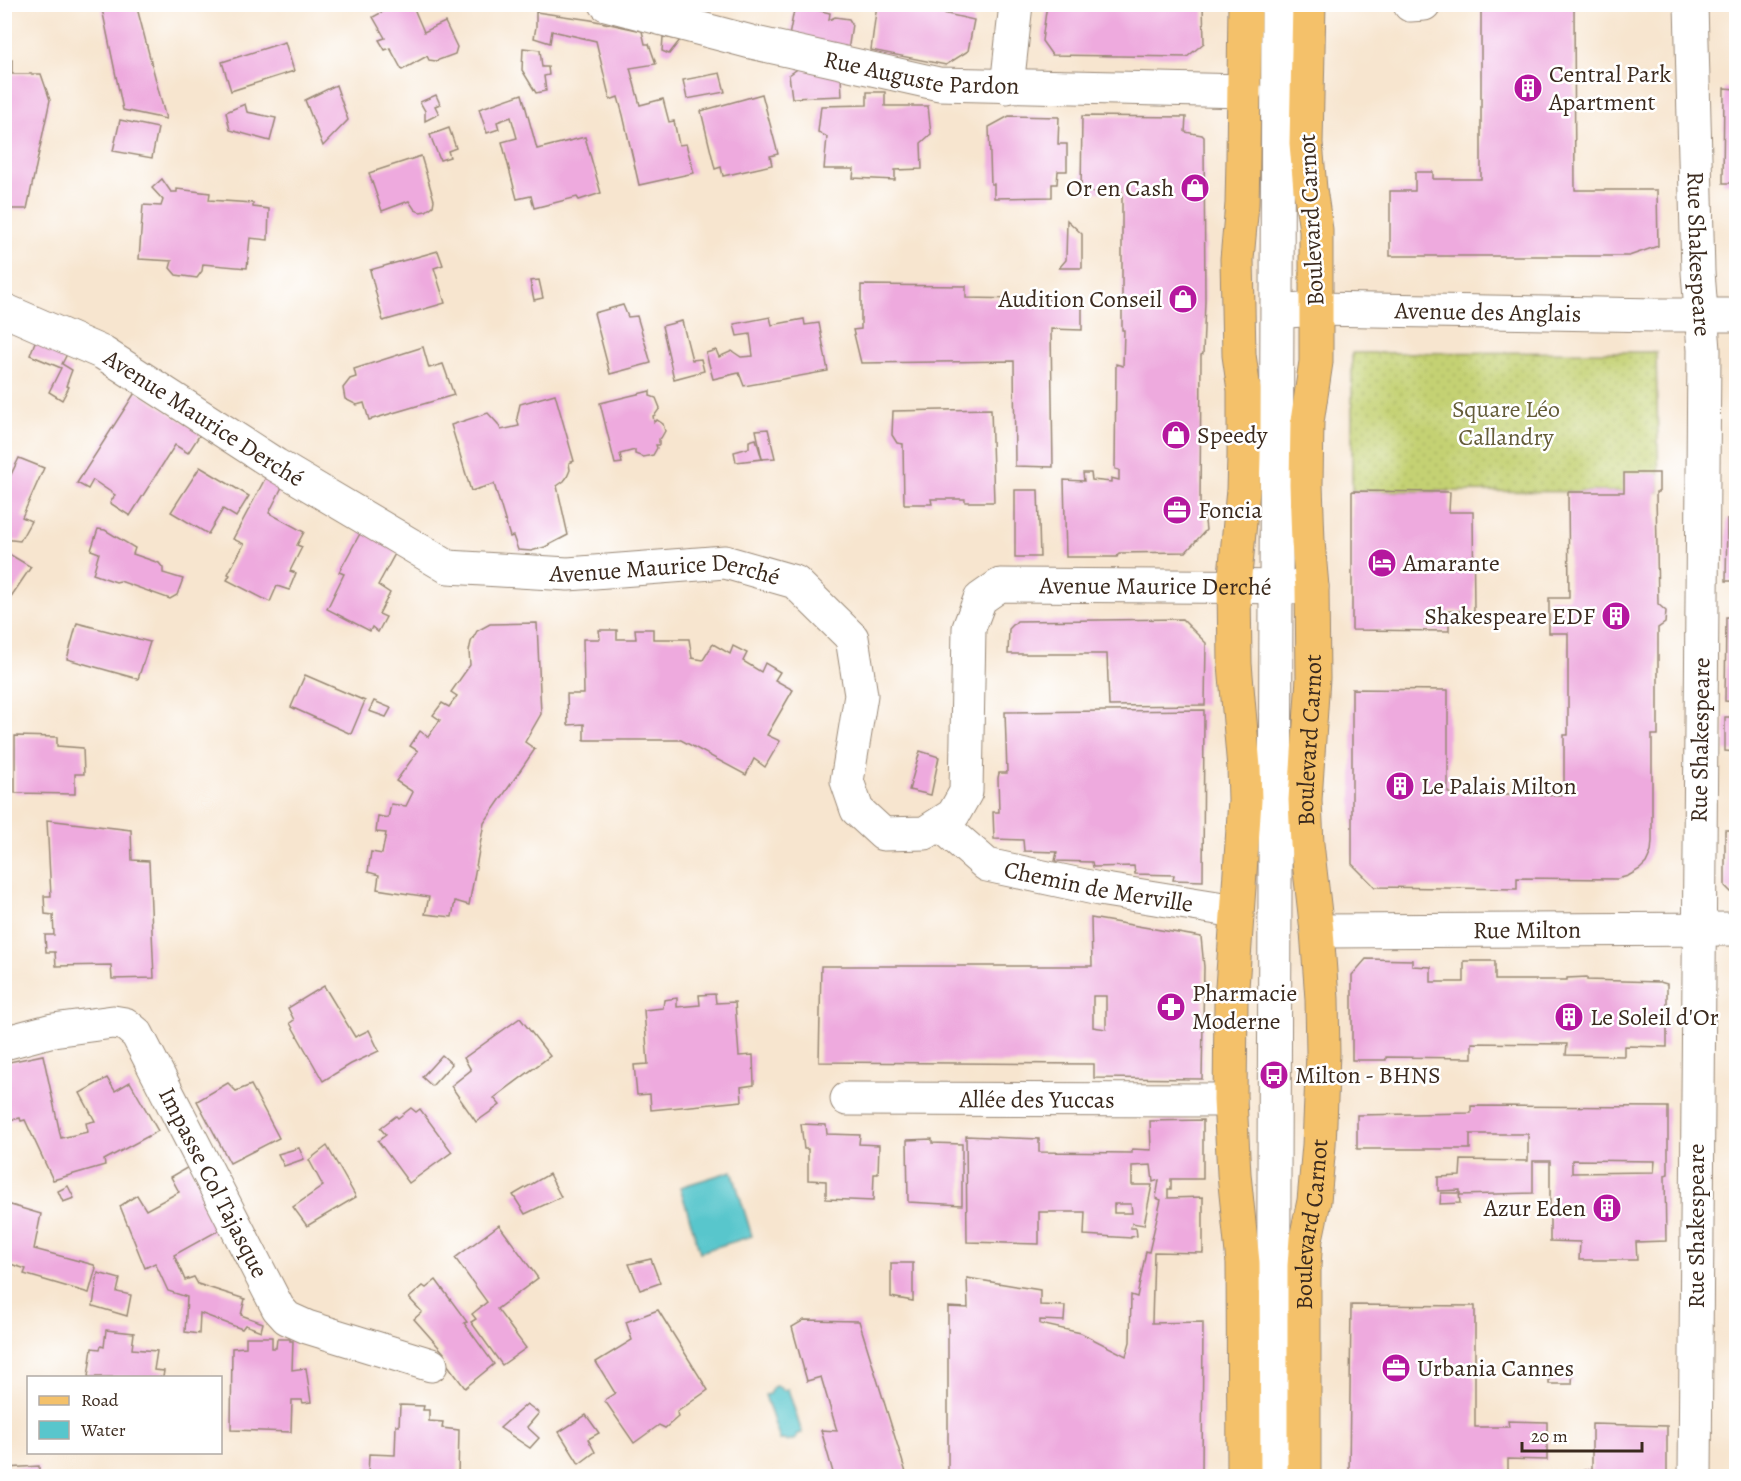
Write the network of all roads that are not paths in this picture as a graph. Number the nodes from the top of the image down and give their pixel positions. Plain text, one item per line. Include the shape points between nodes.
1 (606, 4) edge
2 (1016, 4) edge
3 (1245, 4) edge
4 (1278, 4) edge
5 (1309, 4) edge
6 (1424, 4) edge
7 (1691, 4) edge
8 (1410, 5) edge
9 (1007, 87) junction
10 (1245, 91) junction
11 (1316, 309) junction
12 (4, 310) edge
13 (1277, 311) junction
14 (1238, 314) junction
15 (1700, 314) junction
16 (1737, 315) edge
17 (1234, 586) junction
18 (1276, 586) junction
19 (1312, 587) junction
20 (940, 824) junction
21 (1236, 911) junction
22 (1737, 929) edge
23 (1698, 930) junction
24 (1317, 931) junction
25 (4, 1043) edge
26 (847, 1099) dead end
27 (1230, 1100) junction
28 (431, 1365) dead end
29 (1244, 1476) edge
30 (1273, 1476) edge
31 (1304, 1476) edge
32 (1695, 1476) edge

1 - 9 street, Rue Auguste Pardon via 751,42 939,84
2 - 9 street
3 - 10 main road
4 - 13 street
5 - 11 main road, Boulevard Carnot via 1306,143 1316,230
6 - 8 street
7 - 15 street, Rue Shakespeare
9 - 10 street, Rue Auguste Pardon
10 - 14 main road
11 - 13 street, Avenue des Anglais
11 - 15 street, Avenue des Anglais
11 - 19 main road, Boulevard Carnot via 1316,362 1306,453
12 - 20 street, Avenue Maurice Derché via 103,353 276,465 448,567 568,574 725,562 795,582 852,638 861,695 847,781 857,810 883,834 925,833
13 - 14 street, Avenue des Anglais
13 - 18 street
14 - 17 main road via 1244,456
15 - 16 street, Avenue des Anglais
15 - 23 street, Rue Shakespeare via 1704,350
17 - 18 street, Avenue Maurice Derché
17 - 20 street, Avenue Maurice Derché via 1000,585 980,599 969,628 966,792 953,815
17 - 21 main road via 1235,664 1245,800
18 - 19 street, Avenue Maurice Derché
18 - 30 street
19 - 24 main road, Boulevard Carnot via 1313,678 1305,800
20 - 21 street, Chemin de Merville via 987,865 1099,889
21 - 27 main road
22 - 23 street, Rue Milton
23 - 24 street, Rue Milton
23 - 32 street, Rue Shakespeare
24 - 31 main road, Boulevard Carnot via 1322,1097 1314,1201 1304,1266
25 - 28 street, Impasse Col Tajasque via 53,1030 125,1024 137,1034 278,1308 307,1327
26 - 27 street, Allée des Yuccas
27 - 29 main road via 1244,1263

